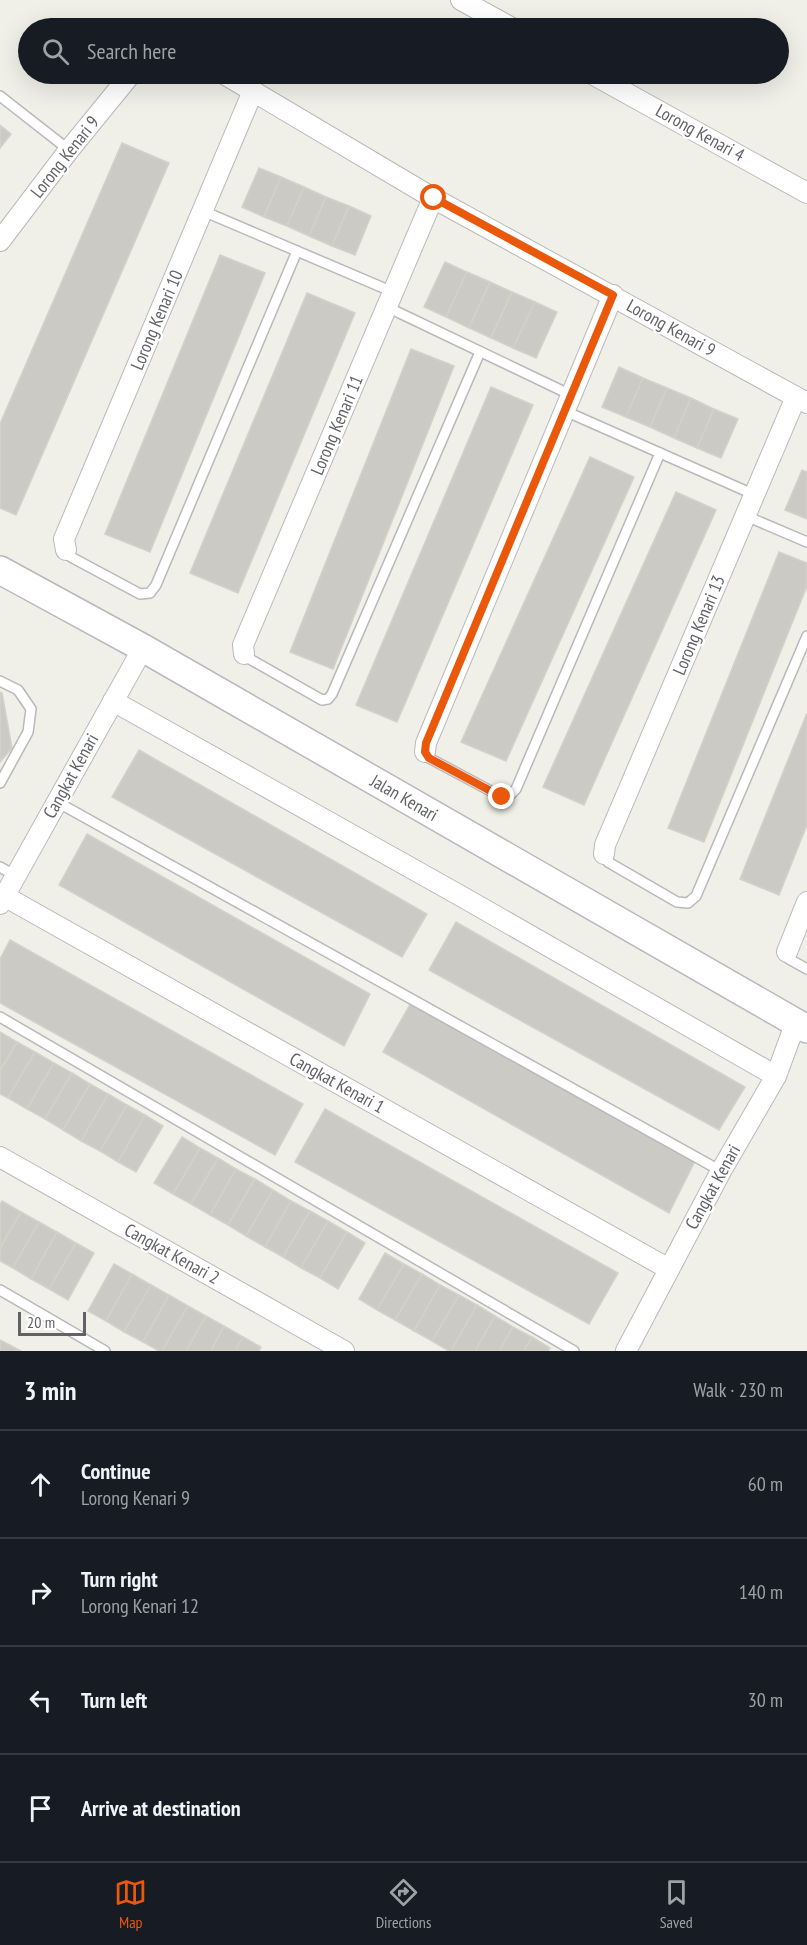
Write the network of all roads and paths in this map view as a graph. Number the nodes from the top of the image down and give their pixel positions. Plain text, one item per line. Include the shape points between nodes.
1 (460, 0) edge
2 (493, 18) edge
3 (123, 84) edge
4 (241, 84) edge
5 (610, 84) edge
6 (253, 91) junction
7 (0, 96) edge
8 (69, 150) junction
9 (807, 193) edge
10 (434, 198) junction
11 (203, 211) junction
12 (0, 241) edge
13 (297, 251) junction
14 (613, 295) junction
15 (390, 300) junction
16 (480, 352) junction
17 (802, 400) edge
18 (568, 403) junction
19 (660, 453) junction
20 (756, 495) junction
21 (746, 516) junction
22 (807, 542) edge
23 (66, 550) joint
24 (0, 570) edge
25 (807, 636) edge
26 (143, 648) junction
27 (244, 654) joint
28 (0, 681) edge
29 (113, 701) junction
30 (425, 752) joint
31 (0, 783) edge
32 (57, 802) junction
33 (604, 854) joint
34 (8, 871) edge
35 (1, 898) edge
36 (807, 902) edge
37 (787, 952) joint
38 (807, 969) edge
39 (0, 1017) edge
40 (802, 1025) edge
41 (776, 1076) junction
42 (0, 1157) edge
43 (721, 1171) junction
44 (669, 1269) junction
45 (0, 1290) edge
46 (105, 1351) edge
47 (344, 1351) edge
48 (574, 1351) edge
49 (626, 1351) edge

1 - 2 street
3 - 8 street, Lorong Kenari 9
4 - 6 street, Lorong Kenari 9
5 - 9 street, Lorong Kenari 4
6 - 10 street, Lorong Kenari 9
6 - 11 street, Lorong Kenari 10
7 - 8 lane
8 - 12 street, Lorong Kenari 9
10 - 14 street, Lorong Kenari 9
10 - 15 street, Lorong Kenari 11
11 - 13 lane
11 - 23 street, Lorong Kenari 10 via 64,539
13 - 15 lane
13 - 23 lane via 150,593 140,594 71,557
14 - 17 street, Lorong Kenari 9
14 - 18 street
15 - 16 lane
15 - 27 street, Lorong Kenari 11 via 243,645
16 - 18 lane
16 - 27 lane via 328,699 322,700
17 - 20 street, Lorong Kenari 13
18 - 19 lane
18 - 30 street
19 - 20 lane
19 - 30 lane via 516,789 502,797 429,758
20 - 21 street, Lorong Kenari 13
21 - 22 lane
21 - 33 street, Lorong Kenari 13
24 - 26 street, Jalan Kenari
25 - 33 lane via 696,896 688,903 677,902 608,862
26 - 29 street, Cangkat Kenari
26 - 40 street, Jalan Kenari
28 - 31 lane via 18,690 32,709 28,732
29 - 32 street, Cangkat Kenari
29 - 41 street
32 - 34 street, Cangkat Kenari
32 - 43 lane
34 - 35 street, Cangkat Kenari
35 - 44 street, Cangkat Kenari 1
36 - 37 street
37 - 38 lane via 789,959
39 - 48 lane
40 - 41 street, Cangkat Kenari
41 - 43 street, Cangkat Kenari
42 - 47 street, Cangkat Kenari 2
43 - 44 street, Cangkat Kenari
44 - 49 street, Cangkat Kenari
45 - 46 lane

